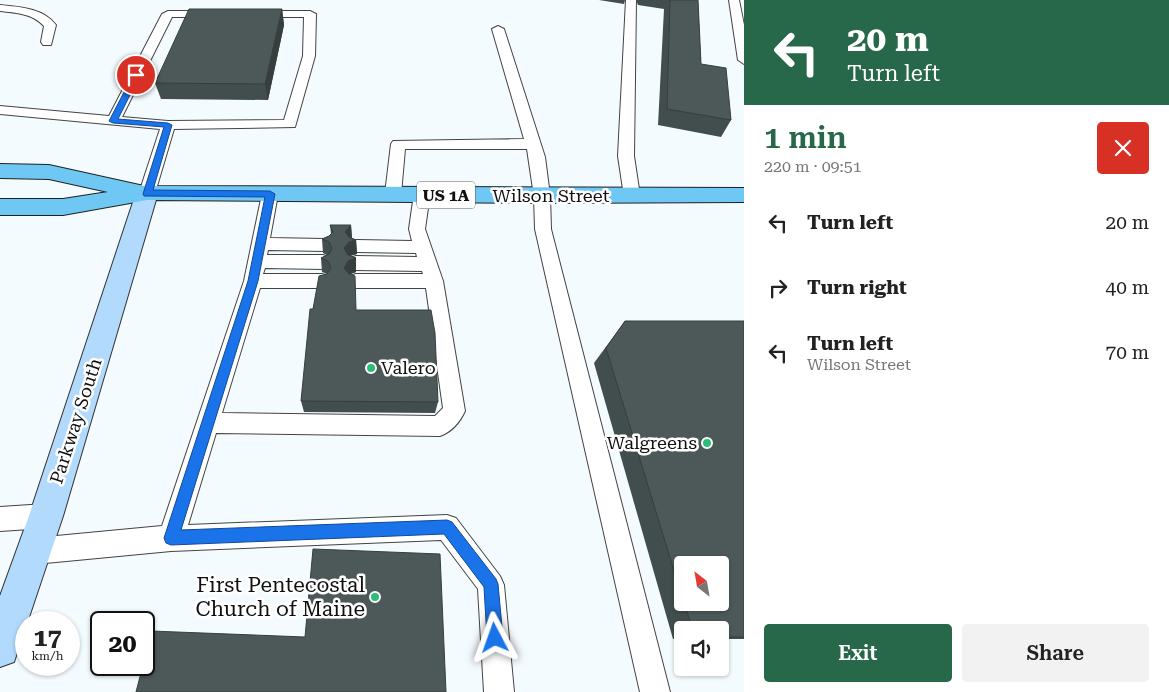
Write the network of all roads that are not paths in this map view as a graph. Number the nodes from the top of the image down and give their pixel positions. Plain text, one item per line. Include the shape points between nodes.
1 (631, 0) edge
2 (734, 0) edge
3 (0, 8) edge
4 (225, 14) edge
5 (244, 14) edge
6 (498, 29) dead end
7 (47, 42) dead end
8 (744, 60) edge
9 (0, 110) edge
10 (113, 121) junction
11 (168, 125) junction
12 (533, 144) junction
13 (0, 171) edge
14 (148, 194) junction
15 (270, 194) junction
16 (393, 194) junction
17 (422, 194) junction
18 (744, 195) edge
19 (542, 196) junction
20 (632, 196) junction
21 (0, 207) edge
22 (323, 254) dead end
23 (257, 262) junction
24 (429, 264) junction
25 (322, 281) edge
26 (207, 423) junction
27 (46, 516) junction
28 (0, 519) edge
29 (171, 538) junction
30 (34, 551) junction
31 (0, 648) edge
32 (498, 692) edge
33 (654, 692) edge

1 - 20 lane via 626,156
2 - 8 lane
3 - 7 lane via 45,18 50,25
4 - 10 lane via 168,14
5 - 11 lane via 310,14 309,56 290,124
6 - 12 lane
9 - 10 lane
10 - 11 lane
11 - 14 lane
12 - 16 lane via 398,144
12 - 19 lane
13 - 14 main road, Wilson Street / US 1A via 49,172
14 - 15 main road, Wilson Street / US 1A
14 - 21 main road, Wilson Street / US 1A via 63,207
14 - 27 main road, Parkway South
15 - 16 main road, Wilson Street / US 1A
15 - 23 lane
16 - 17 main road, Wilson Street / US 1A
17 - 19 main road, Wilson Street / US 1A
17 - 24 lane via 417,230
18 - 20 main road, Wilson Street / US 1A
19 - 20 main road, Wilson Street / US 1A
19 - 33 lane via 543,229
22 - 23 lane
23 - 25 lane
23 - 26 lane
24 - 24 lane via 356,263
24 - 26 lane via 454,411 440,426
26 - 29 lane
27 - 28 lane
27 - 30 main road, Parkway South
29 - 30 lane
29 - 32 lane via 447,527 491,584
30 - 31 main road, Parkway South

